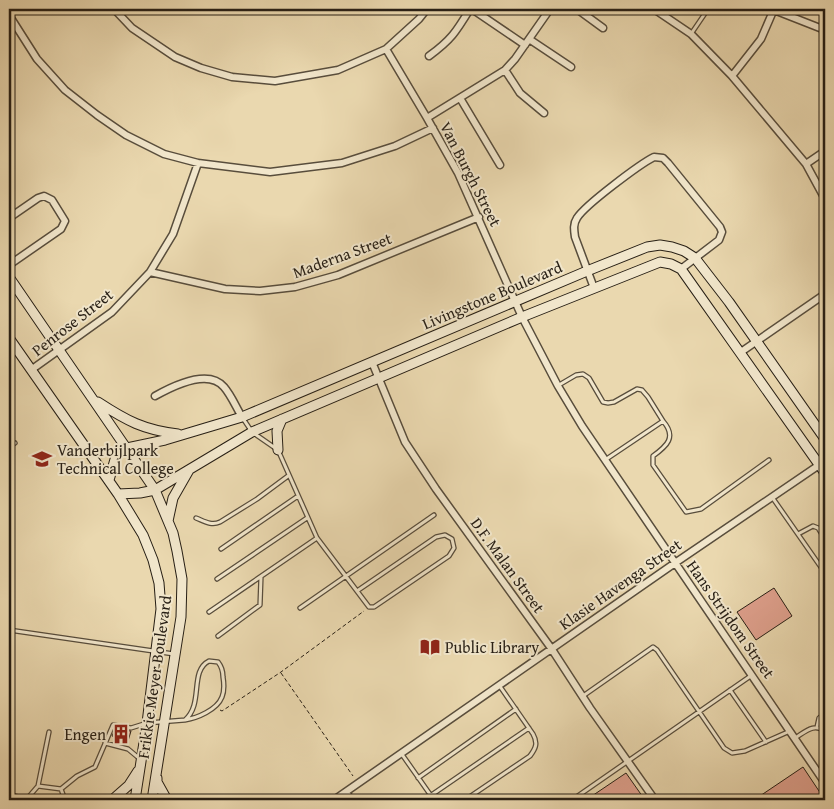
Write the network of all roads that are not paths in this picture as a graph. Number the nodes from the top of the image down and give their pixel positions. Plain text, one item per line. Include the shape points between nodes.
1 (114, 9) edge
2 (427, 9) edge
3 (471, 9) edge
4 (550, 9) edge
5 (577, 9) edge
6 (654, 9) edge
7 (708, 9) edge
8 (774, 9) edge
9 (9, 15) edge
10 (603, 28) dead end
11 (825, 30) edge
12 (691, 34) junction
13 (527, 42) junction
14 (386, 49) junction
15 (429, 56) dead end
16 (571, 67) dead end
17 (505, 70) junction
18 (732, 76) junction
19 (460, 98) junction
20 (544, 114) dead end
21 (428, 118) junction
22 (433, 128) junction
23 (825, 151) edge
24 (198, 163) junction
25 (806, 164) junction
26 (500, 165) dead end
27 (825, 199) edge
28 (479, 217) junction
29 (9, 218) edge
30 (695, 258) junction
31 (9, 265) edge
32 (681, 269) junction
33 (587, 271) junction
34 (150, 272) junction
35 (9, 277) edge
36 (594, 288) junction
37 (825, 294) edge
38 (515, 301) junction
39 (522, 317) junction
40 (9, 338) edge
41 (757, 342) junction
42 (59, 350) junction
43 (741, 352) junction
44 (372, 362) junction
45 (31, 370) junction
46 (379, 378) junction
47 (558, 386) junction
48 (155, 396) dead end
49 (94, 400) junction
50 (242, 417) junction
51 (282, 419) junction
52 (663, 421) junction
53 (252, 432) junction
54 (183, 434) junction
55 (825, 439) edge
56 (15, 442) dead end
57 (9, 447) edge
58 (127, 448) junction
59 (278, 450) junction
60 (605, 460) junction
61 (769, 460) dead end
62 (822, 462) edge
63 (190, 468) junction
64 (825, 473) edge
65 (288, 476) junction
66 (109, 480) junction
67 (155, 490) junction
68 (118, 494) junction
69 (298, 496) junction
70 (771, 496) junction
71 (434, 515) dead end
72 (196, 518) dead end
73 (307, 518) junction
74 (168, 521) junction
75 (798, 534) junction
76 (317, 538) junction
77 (825, 539) edge
78 (221, 549) dead end
79 (675, 563) junction
80 (825, 573) edge
81 (346, 576) junction
82 (261, 577) junction
83 (217, 579) dead end
84 (357, 591) junction
85 (300, 608) dead end
86 (209, 612) dead end
87 (9, 630) edge
88 (218, 636) dead end
89 (551, 648) junction
90 (157, 651) junction
91 (175, 655) junction
92 (752, 674) junction
93 (499, 685) junction
94 (730, 690) junction
95 (582, 696) junction
96 (516, 709) junction
97 (699, 710) junction
98 (825, 713) edge
99 (185, 720) junction
100 (165, 722) junction
101 (147, 723) junction
102 (817, 727) junction
103 (529, 728) junction
104 (790, 730) junction
105 (48, 732) dead end
106 (825, 732) edge
107 (795, 739) junction
108 (766, 742) junction
109 (105, 743) junction
110 (401, 752) junction
111 (628, 762) junction
112 (141, 764) junction
113 (156, 770) junction
114 (418, 778) junction
115 (824, 780) edge
116 (38, 786) junction
117 (61, 789) junction
118 (346, 792) junction
119 (430, 796) junction
120 (9, 798) edge
121 (577, 799) edge
122 (20, 800) edge
123 (26, 800) edge
124 (65, 800) edge
125 (112, 800) edge
126 (135, 800) edge
127 (152, 800) edge
128 (167, 800) edge
129 (334, 800) edge
130 (351, 800) edge
131 (434, 800) edge
132 (465, 800) edge
133 (572, 800) edge
134 (655, 800) edge

1 - 14 street via 132,28 175,57 232,77 275,81 338,70
2 - 14 street
3 - 13 street
3 - 15 street via 448,42
4 - 13 street
5 - 10 street
6 - 12 street
7 - 12 lane
8 - 11 street
8 - 18 street via 762,39
9 - 24 street via 37,59 66,90 97,116 164,154
12 - 18 street
13 - 16 street
13 - 17 street
14 - 21 street, Van Burgh Street
17 - 19 street
17 - 20 street via 520,93
18 - 25 street
19 - 21 street
19 - 26 street, Van Burgh Street
21 - 22 street, Van Burgh Street
22 - 24 street via 395,146 342,163 270,172
22 - 28 street, Van Burgh Street
23 - 25 street
24 - 34 street, Penrose Street via 173,234
25 - 27 street
28 - 34 street, Maderna Street via 338,275 295,288 225,289
28 - 38 street, Van Burgh Street
29 - 31 street via 44,196 52,200 65,221 61,229
30 - 32 street
30 - 33 street, Livingstone Boulevard via 672,246 660,245
30 - 33 street via 719,240 720,227 668,163 654,157 577,216 574,228
30 - 41 street, Livingstone Boulevard
32 - 36 street, Livingstone Boulevard via 660,262
32 - 43 street
33 - 36 street
33 - 38 street, Livingstone Boulevard
34 - 42 street, Penrose Street via 112,312
35 - 42 street, Frikkie Meyer Boulevard
36 - 39 street, Livingstone Boulevard
37 - 41 street
38 - 39 street, Van Burgh Street
38 - 44 street, Livingstone Boulevard
39 - 46 street, Livingstone Boulevard
39 - 47 street, Hans Strijdom Street
40 - 45 street, Frikkie Meyer Boulevard
41 - 43 street
41 - 55 street, Livingstone Boulevard
42 - 45 street, Penrose Street
42 - 49 street, Frikkie Meyer Boulevard
43 - 62 street
44 - 46 street, D.F. Malan Street
44 - 50 street, Livingstone Boulevard
45 - 66 street, Frikkie Meyer Boulevard
46 - 51 street, Livingstone Boulevard
46 - 89 street, D.F. Malan Street via 405,442
47 - 52 lane via 583,374 603,402 608,403 642,390
47 - 60 street, Hans Strijdom Street
48 - 50 street via 194,379 210,380 223,386
49 - 54 street via 141,426
49 - 58 street, Frikkie Meyer Boulevard
50 - 53 lane
50 - 54 street, Livingstone Boulevard
51 - 53 street, Livingstone Boulevard
51 - 59 street via 277,431
52 - 60 lane
52 - 61 lane via 670,440 653,456 653,465 686,512 701,509
53 - 59 lane
53 - 63 street, Livingstone Boulevard
54 - 58 street, Livingstone Boulevard
56 - 57 lane
58 - 66 street via 116,456
58 - 67 street, Frikkie Meyer Boulevard
59 - 65 lane
60 - 79 street, Hans Strijdom Street
62 - 64 street
62 - 70 street, Klasie Havenga Street
63 - 67 street, Livingstone Boulevard
63 - 74 street via 173,498
65 - 69 lane
65 - 72 lane via 220,522 210,524
66 - 68 street, Frikkie Meyer Boulevard
67 - 68 street, Livingstone Boulevard
67 - 74 street, Frikkie Meyer Boulevard
68 - 90 street, Frikkie Meyer Boulevard via 142,535 159,583 161,609
69 - 73 lane
69 - 78 lane
70 - 75 lane
70 - 79 street, Klasie Havenga Street
71 - 81 lane
73 - 76 lane
73 - 83 lane
74 - 91 street, Frikkie Meyer Boulevard via 178,550 182,579
75 - 77 lane via 813,526
75 - 80 lane
76 - 81 lane
76 - 82 lane
79 - 89 street, Klasie Havenga Street
79 - 92 street, Hans Strijdom Street
81 - 84 lane
81 - 85 lane
82 - 86 lane
82 - 88 lane via 260,605
84 - 84 lane via 436,537 445,535 452,540 454,548 449,556 374,607 369,607
87 - 90 lane
89 - 93 street, Klasie Havenga Street
89 - 95 street, D.F. Malan Street
90 - 91 lane
90 - 101 street, Frikkie Meyer Boulevard
91 - 100 street, Frikkie Meyer Boulevard
92 - 94 lane
92 - 104 street, Hans Strijdom Street
93 - 96 lane
93 - 110 street, Klasie Havenga Street
94 - 97 lane
94 - 108 lane
95 - 97 lane via 654,647
95 - 111 street, D.F. Malan Street
96 - 103 lane
96 - 114 lane
97 - 108 lane via 724,748 732,753
97 - 111 lane
98 - 102 lane via 819,718
99 - 99 lane via 193,712 200,669 212,660 218,662 224,681 223,696 213,708
99 - 100 lane
100 - 101 lane
100 - 113 street, Frikkie Meyer Boulevard
101 - 109 lane via 131,728 112,725
101 - 112 street, Frikkie Meyer Boulevard
102 - 106 lane
102 - 107 lane
103 - 119 lane
103 - 132 lane via 537,743 530,756
104 - 107 street, Hans Strijdom Street
104 - 108 lane
105 - 116 lane
107 - 115 street, Hans Strijdom Street
109 - 112 lane via 128,749
109 - 117 lane via 95,767
110 - 114 lane
110 - 118 street, Klasie Havenga Street
111 - 121 lane
111 - 134 street, D.F. Malan Street
112 - 125 street via 130,785
112 - 126 street, Frikkie Meyer Boulevard
113 - 127 street, Frikkie Meyer Boulevard
113 - 128 street via 157,782
114 - 119 lane
116 - 117 lane
116 - 123 lane
117 - 124 lane
118 - 129 street, Klasie Havenga Street
118 - 130 street
119 - 131 lane
120 - 122 street
121 - 133 lane

